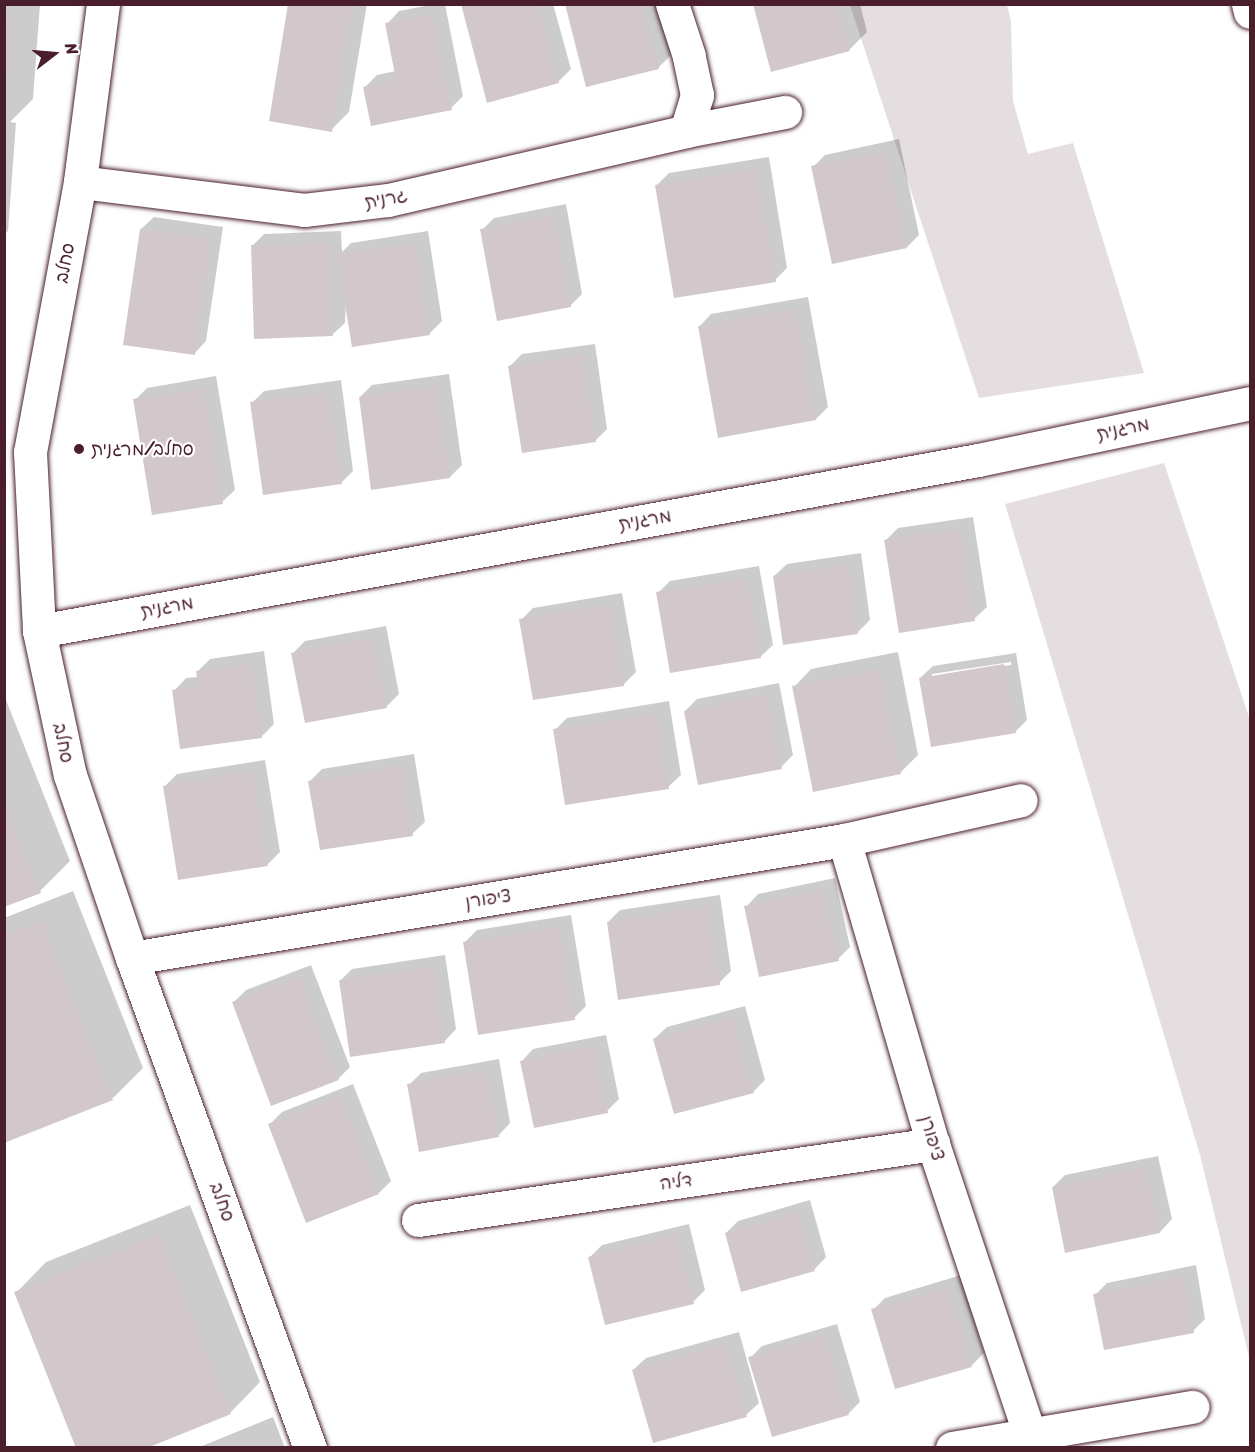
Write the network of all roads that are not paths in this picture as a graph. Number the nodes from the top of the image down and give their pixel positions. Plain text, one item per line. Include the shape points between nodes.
1 (103, 4) edge
2 (672, 4) edge
3 (1248, 4) edge
4 (1251, 12) edge
5 (785, 112) dead end
6 (686, 131) junction
7 (80, 182) junction
8 (1251, 404) edge
9 (39, 631) junction
10 (1021, 800) dead end
11 (844, 840) junction
12 (132, 958) junction
13 (933, 1144) junction
14 (418, 1220) dead end
15 (1193, 1407) dead end
16 (1029, 1433) junction
17 (309, 1448) edge
18 (952, 1448) edge

1 - 7 street, סחלב
2 - 6 street via 697,95
3 - 4 street
5 - 6 street, גרנית
6 - 7 street, גרנית via 388,200 304,210
7 - 9 street, סחלב via 30,452
8 - 9 street, מרגנית via 966,462
9 - 12 street, סחלב via 70,776
10 - 11 street, ציפורן
11 - 12 street, ציפורן
11 - 13 street, ציפורן
12 - 17 street, סחלב
13 - 14 street, דליה
13 - 16 street, ציפורן
15 - 16 street
16 - 18 street

